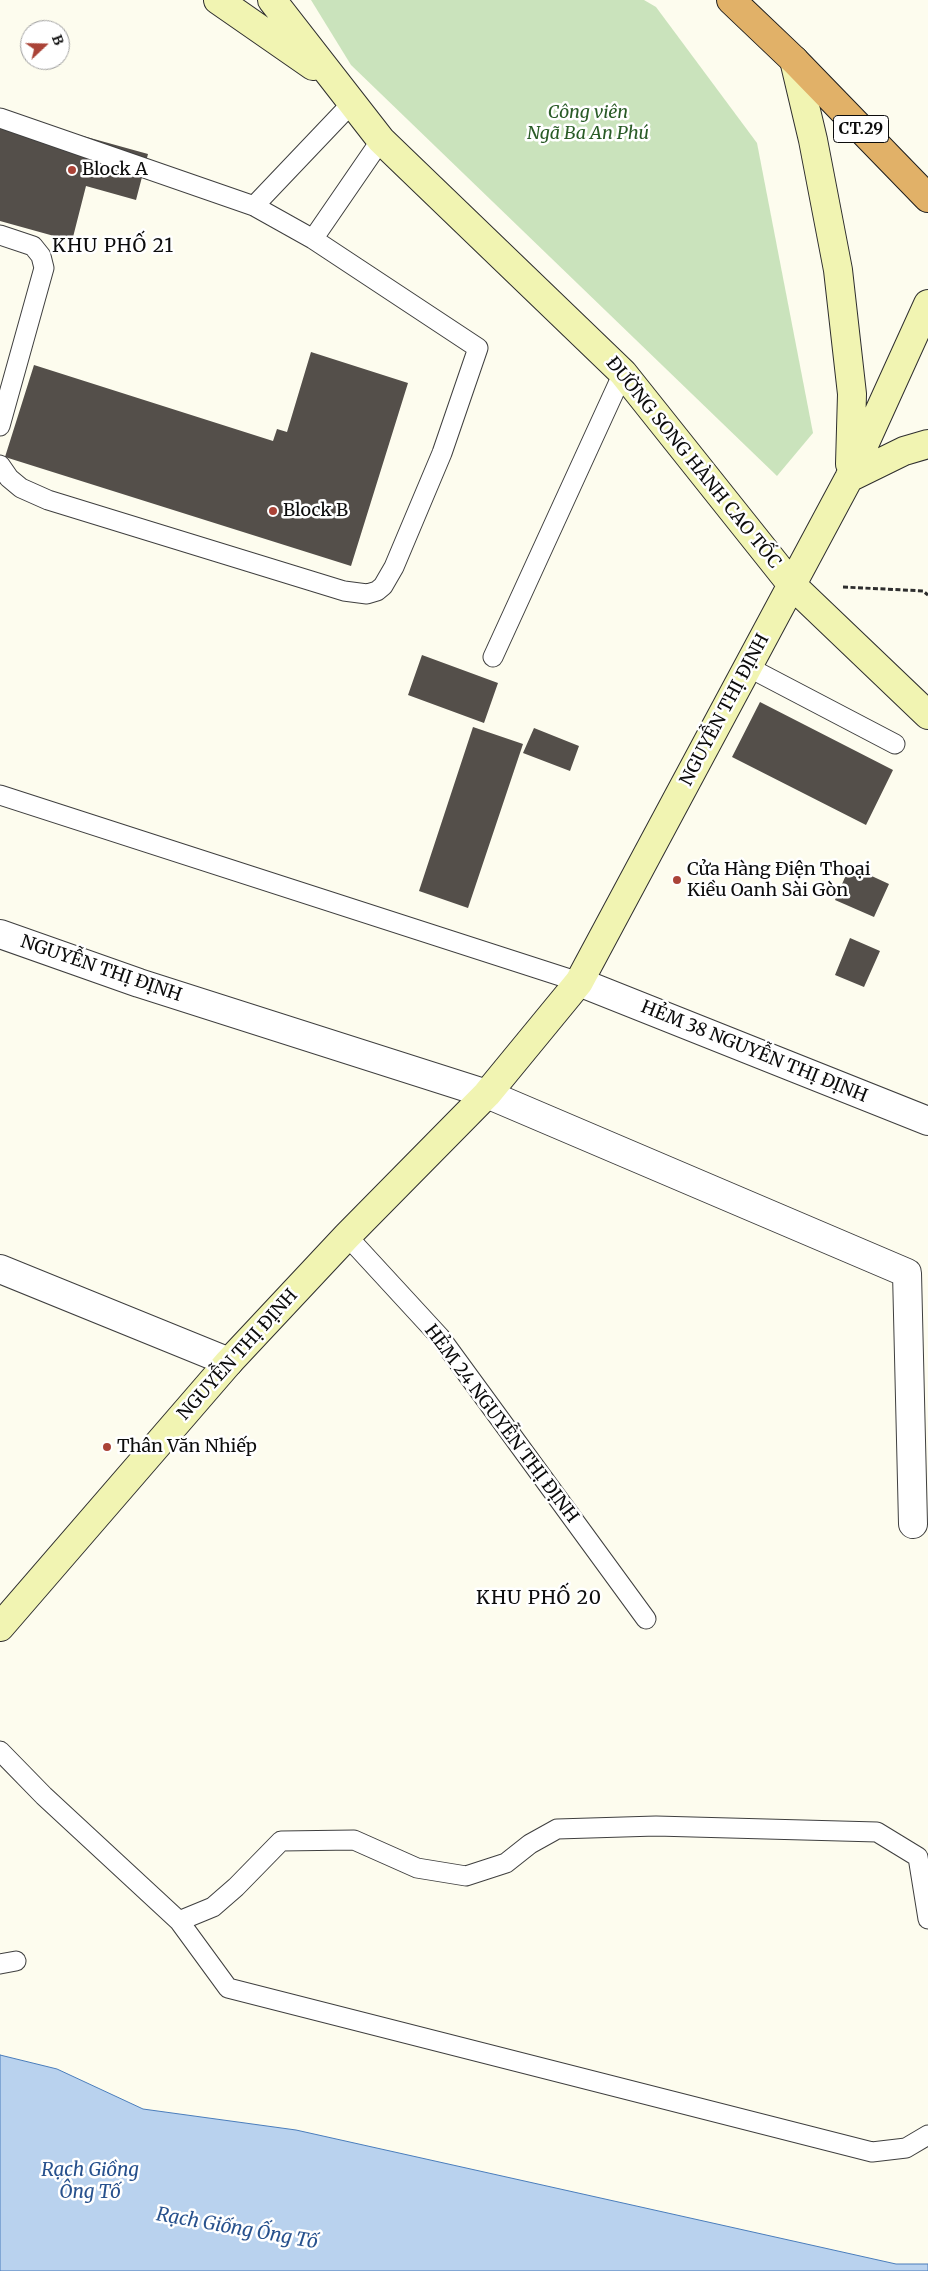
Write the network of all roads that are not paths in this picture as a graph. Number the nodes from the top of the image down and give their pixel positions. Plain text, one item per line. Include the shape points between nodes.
1 (218, 0) edge
2 (272, 0) edge
3 (731, 0) edge
4 (753, 0) edge
5 (794, 60) junction
6 (335, 81) junction
7 (352, 103) junction
8 (0, 118) edge
9 (381, 140) junction
10 (928, 198) edge
11 (254, 206) junction
12 (0, 235) edge
13 (313, 239) junction
14 (928, 304) edge
15 (623, 373) junction
16 (0, 426) edge
17 (928, 444) edge
18 (0, 465) edge
19 (849, 478) junction
20 (792, 585) junction
21 (493, 657) dead end
22 (748, 667) junction
23 (928, 715) edge
24 (895, 744) dead end
25 (0, 795) edge
26 (0, 934) edge
27 (579, 982) junction
28 (487, 1094) junction
29 (928, 1121) edge
30 (346, 1236) junction
31 (0, 1268) edge
32 (229, 1362) junction
33 (913, 1524) dead end
34 (646, 1619) dead end
35 (0, 1626) edge
36 (0, 1751) edge
37 (928, 1918) edge
38 (179, 1920) junction
39 (928, 2135) edge

1 - 6 main road, ĐƯỜNG SONG HÀNH CAO TỐC
2 - 6 main road, ĐƯỜNG SONG HÀNH CAO TỐC
3 - 5 highway
4 - 5 highway, CT.29 via 771,31
5 - 10 highway, CT.29
5 - 19 main road via 838,270 852,394
6 - 7 main road, ĐƯỜNG SONG HÀNH CAO TỐC
7 - 9 main road, ĐƯỜNG SONG HÀNH CAO TỐC
7 - 11 lane
8 - 11 lane
9 - 13 lane
9 - 15 main road, ĐƯỜNG SONG HÀNH CAO TỐC
11 - 13 lane
12 - 16 lane via 33,246 41,256 44,268
13 - 18 lane via 478,348 438,462 394,567 377,591 367,594 344,591 48,500 21,488 8,478
14 - 19 main road, NGUYỄN THỊ ĐỊNH
15 - 20 main road, ĐƯỜNG SONG HÀNH CAO TỐC
15 - 21 lane
17 - 19 main road via 904,451
19 - 20 main road, NGUYỄN THỊ ĐỊNH
20 - 22 main road, NGUYỄN THỊ ĐỊNH
20 - 23 main road, ĐƯỜNG SONG HÀNH CAO TỐC
22 - 24 lane
22 - 27 main road, NGUYỄN THỊ ĐỊNH
25 - 27 lane
26 - 28 street, NGUYỄN THỊ ĐỊNH via 139,983
27 - 28 main road, NGUYỄN THỊ ĐỊNH
27 - 29 street, HẺM 38 NGUYỄN THỊ ĐỊNH
28 - 30 main road, NGUYỄN THỊ ĐỊNH
28 - 33 street via 906,1273
30 - 32 main road, NGUYỄN THỊ ĐỊNH
30 - 34 lane, HẺM 24 NGUYỄN THỊ ĐỊNH via 440,1337
31 - 32 street
32 - 35 main road, NGUYỄN THỊ ĐỊNH
36 - 38 lane via 44,1796
37 - 38 lane via 918,1857 877,1832 656,1826 557,1829 506,1863 466,1876 417,1868 354,1840 281,1841 213,1907
38 - 39 lane via 228,1988 872,2152 906,2148

